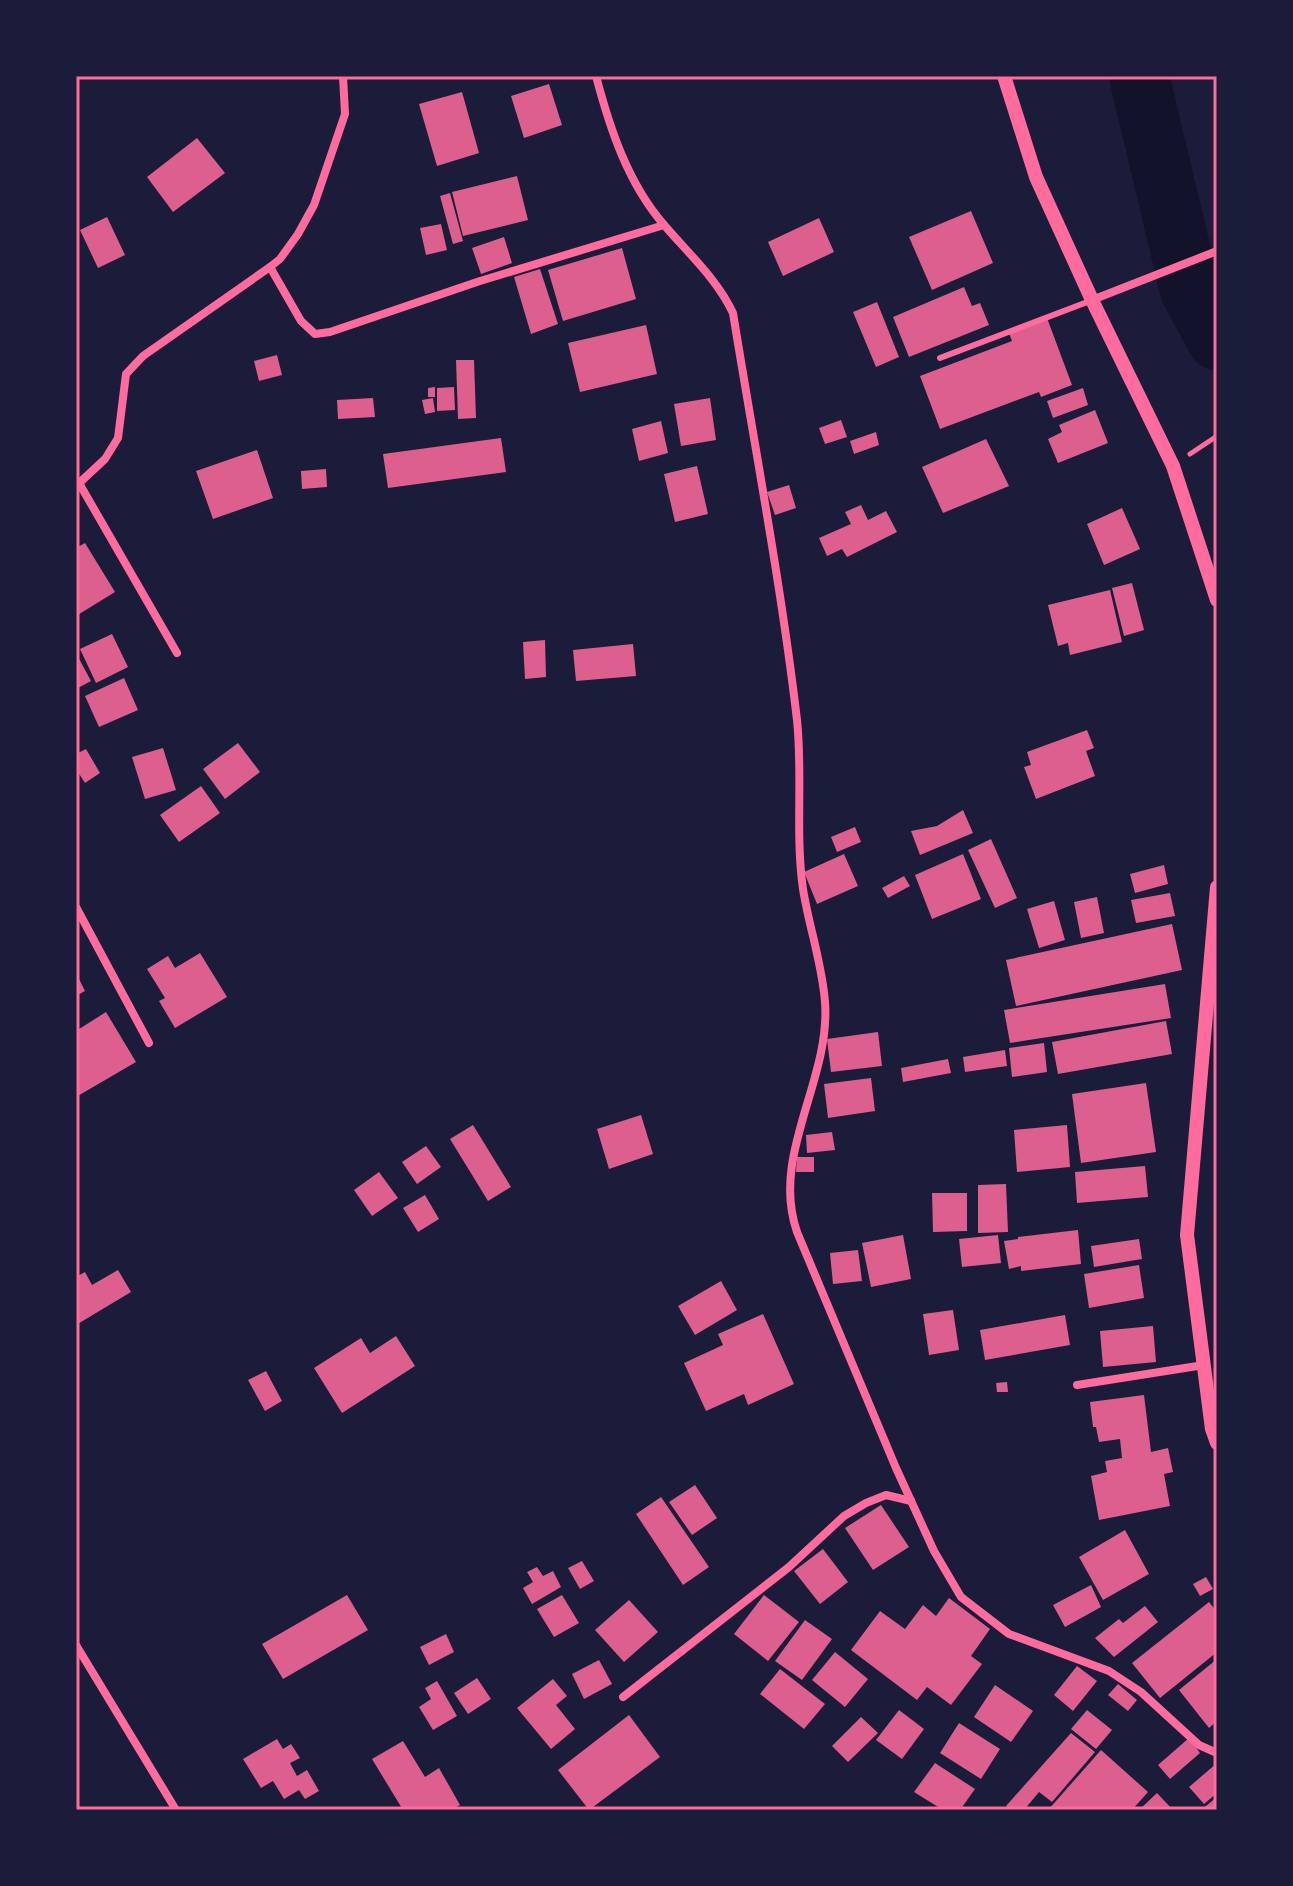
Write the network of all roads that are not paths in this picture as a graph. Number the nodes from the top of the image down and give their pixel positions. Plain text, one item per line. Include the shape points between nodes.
1 (343, 76) edge
2 (596, 76) edge
3 (1004, 76) edge
4 (664, 225) junction
5 (1217, 251) edge
6 (270, 267) junction
7 (1092, 300) junction
8 (940, 358) dead end
9 (78, 485) edge
10 (1217, 600) edge
11 (177, 653) dead end
12 (1217, 887) edge
13 (76, 907) edge
14 (149, 1043) dead end
15 (1204, 1365) junction
16 (1077, 1385) dead end
17 (1217, 1443) edge
18 (911, 1501) junction
19 (76, 1645) edge
20 (623, 1697) dead end
21 (1217, 1753) edge
22 (176, 1810) edge

1 - 6 street via 345,114 314,205
2 - 4 street via 623,159
3 - 7 street via 1036,177
4 - 6 street via 315,334 301,321
4 - 18 street via 714,282 733,313 785,625 797,724 803,888 826,1004 822,1049 791,1171 790,1212
5 - 7 street
6 - 9 street via 143,356 126,374 118,438
7 - 8 lane
7 - 10 street via 1173,466
9 - 11 street
12 - 15 street via 1187,1235
13 - 14 street
15 - 16 street
15 - 17 street
18 - 20 street via 886,1495 844,1516 789,1567
18 - 21 street via 961,1597 1009,1634 1109,1671 1141,1692 1199,1745
19 - 22 street

